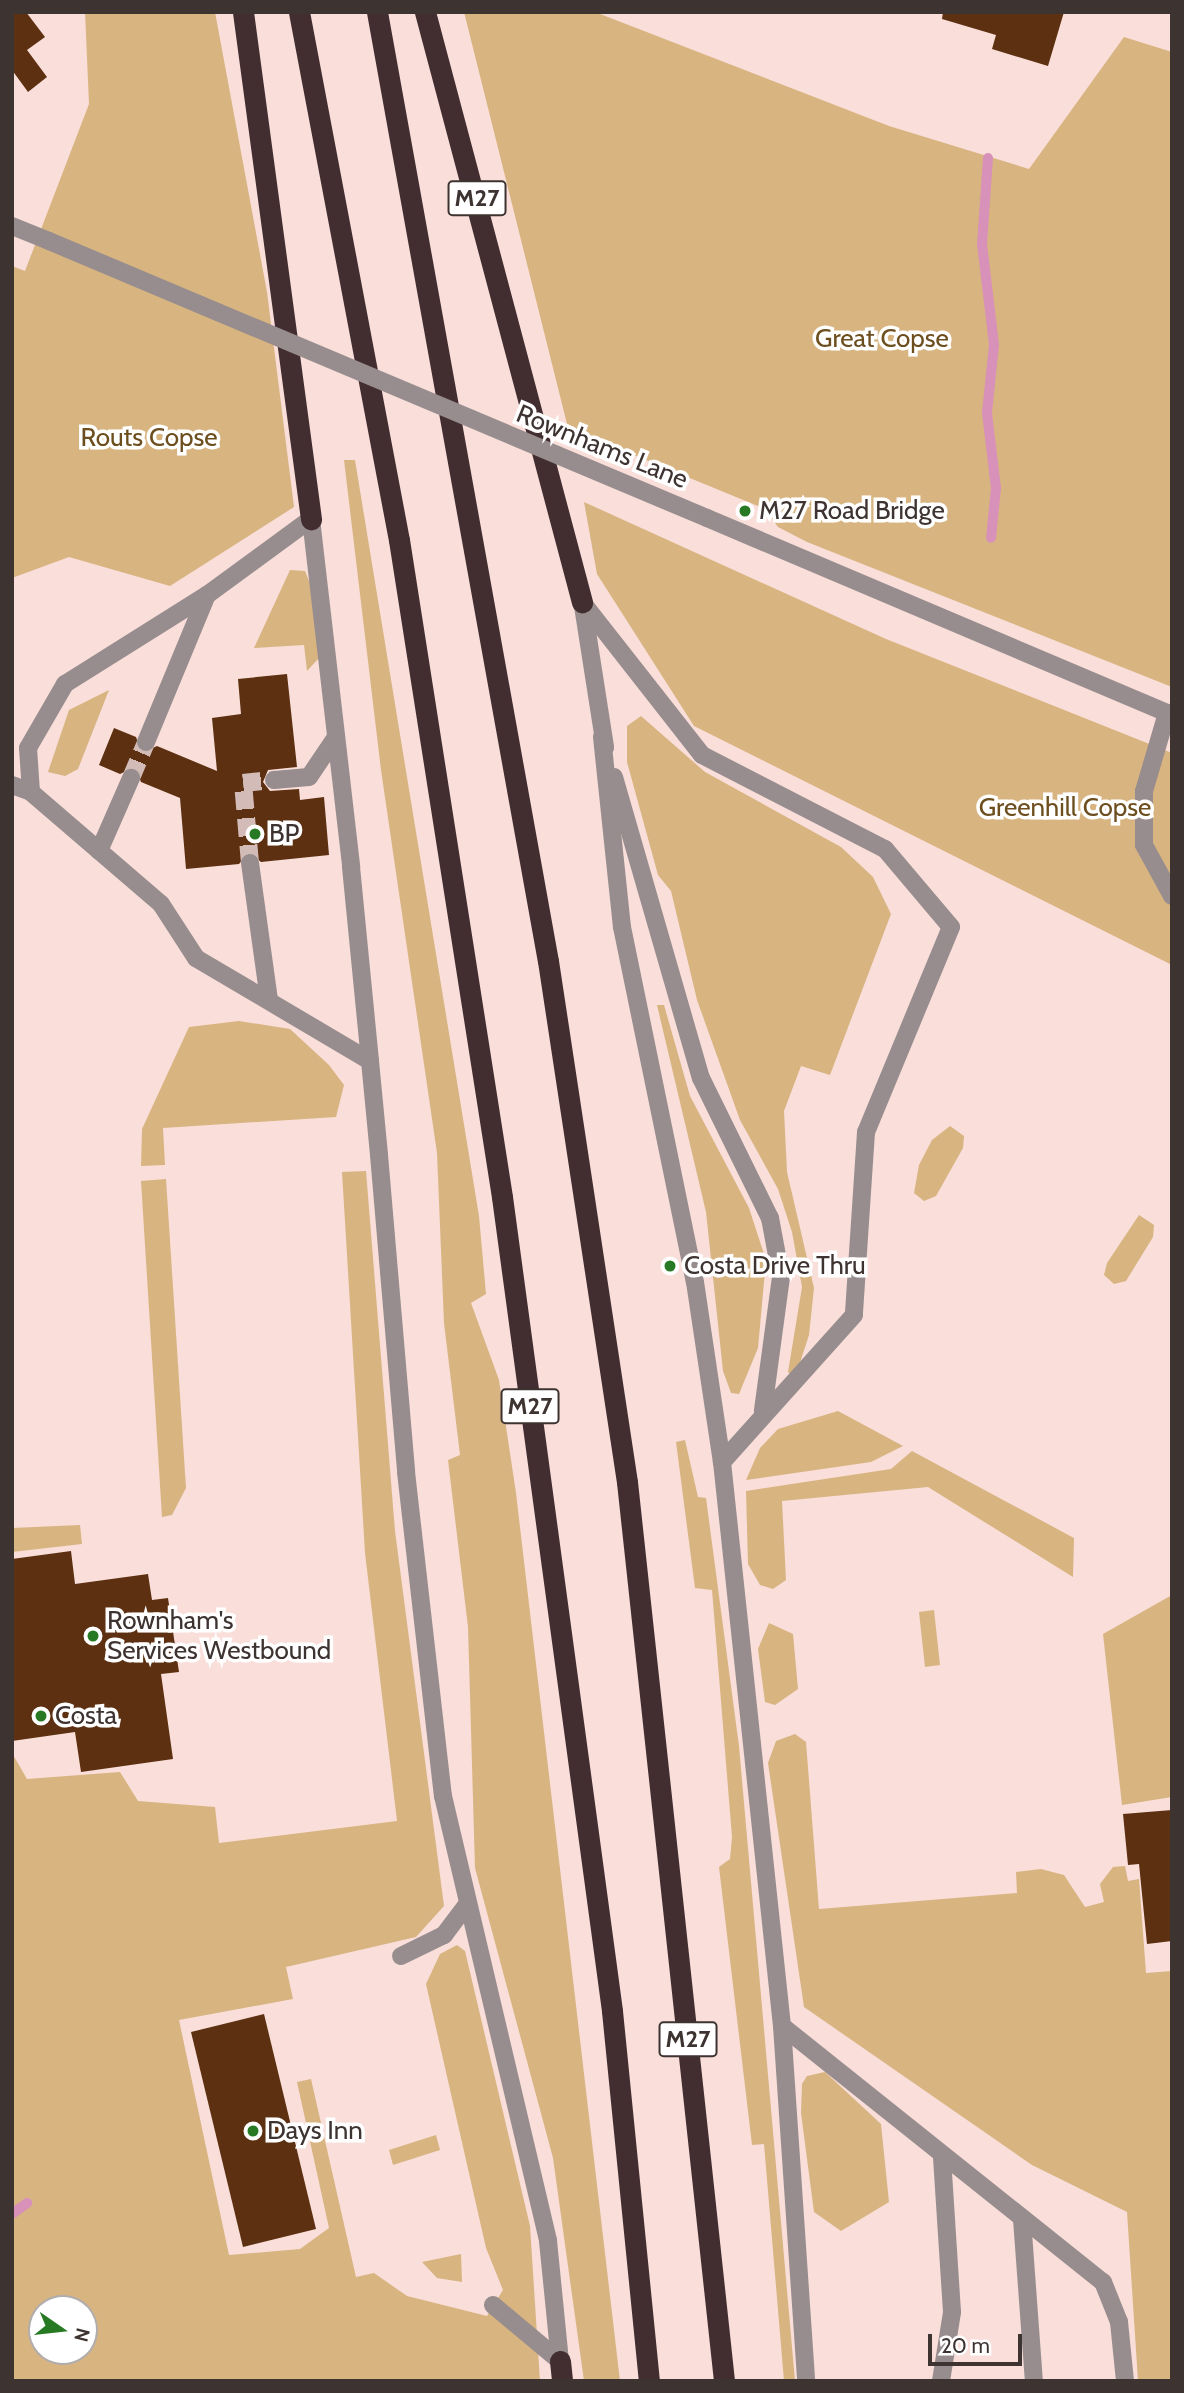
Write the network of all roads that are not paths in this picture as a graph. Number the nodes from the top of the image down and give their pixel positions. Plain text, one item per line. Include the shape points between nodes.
1 (243, 12) edge
2 (299, 12) edge
3 (377, 12) edge
4 (425, 12) edge
5 (12, 226) edge
6 (311, 519) junction
7 (207, 595) junction
8 (582, 602) junction
9 (1169, 714) edge
10 (336, 737) junction
11 (602, 737) junction
12 (146, 742) tunnel mouth
13 (131, 778) tunnel mouth
14 (274, 780) tunnel mouth
15 (12, 785) edge
16 (31, 792) junction
17 (99, 851) junction
18 (250, 863) tunnel mouth
19 (1172, 896) edge
20 (270, 1000) junction
21 (370, 1062) junction
22 (763, 1411) junction
23 (722, 1462) junction
24 (467, 1905) junction
25 (401, 1956) dead end
26 (782, 2026) junction
27 (942, 2158) junction
28 (1022, 2219) junction
29 (492, 2305) dead end
30 (561, 2371) edge
31 (649, 2381) edge
32 (724, 2381) edge
33 (806, 2381) edge
34 (941, 2381) edge
35 (1034, 2381) edge
36 (1125, 2381) edge

1 - 6 highway
2 - 31 highway, M27 via 399,540 502,1197 612,2011
3 - 32 highway, M27 via 548,961 626,1482
4 - 8 highway, M27
5 - 9 street, Rownhams Lane, bridge
6 - 7 street
6 - 10 street
7 - 12 street
7 - 16 street via 65,684 29,748
8 - 11 street
8 - 22 street via 702,755 885,849 951,927 866,1132 854,1315 786,1397
9 - 19 street via 1144,792 1144,845
10 - 14 street via 309,777
10 - 21 street
11 - 22 street via 701,1079 770,1218 781,1277
11 - 23 street via 622,927 695,1282
13 - 17 street
15 - 16 street
16 - 17 street
17 - 20 street via 161,904 196,958
18 - 20 street
20 - 21 street
21 - 24 street via 419,1597 443,1796
22 - 23 street
23 - 26 street
24 - 25 street via 444,1936
24 - 30 street via 548,2241
26 - 27 street
26 - 33 street
27 - 28 street
27 - 34 street via 952,2312
28 - 35 street
28 - 36 street via 1103,2281 1119,2322
29 - 30 street

